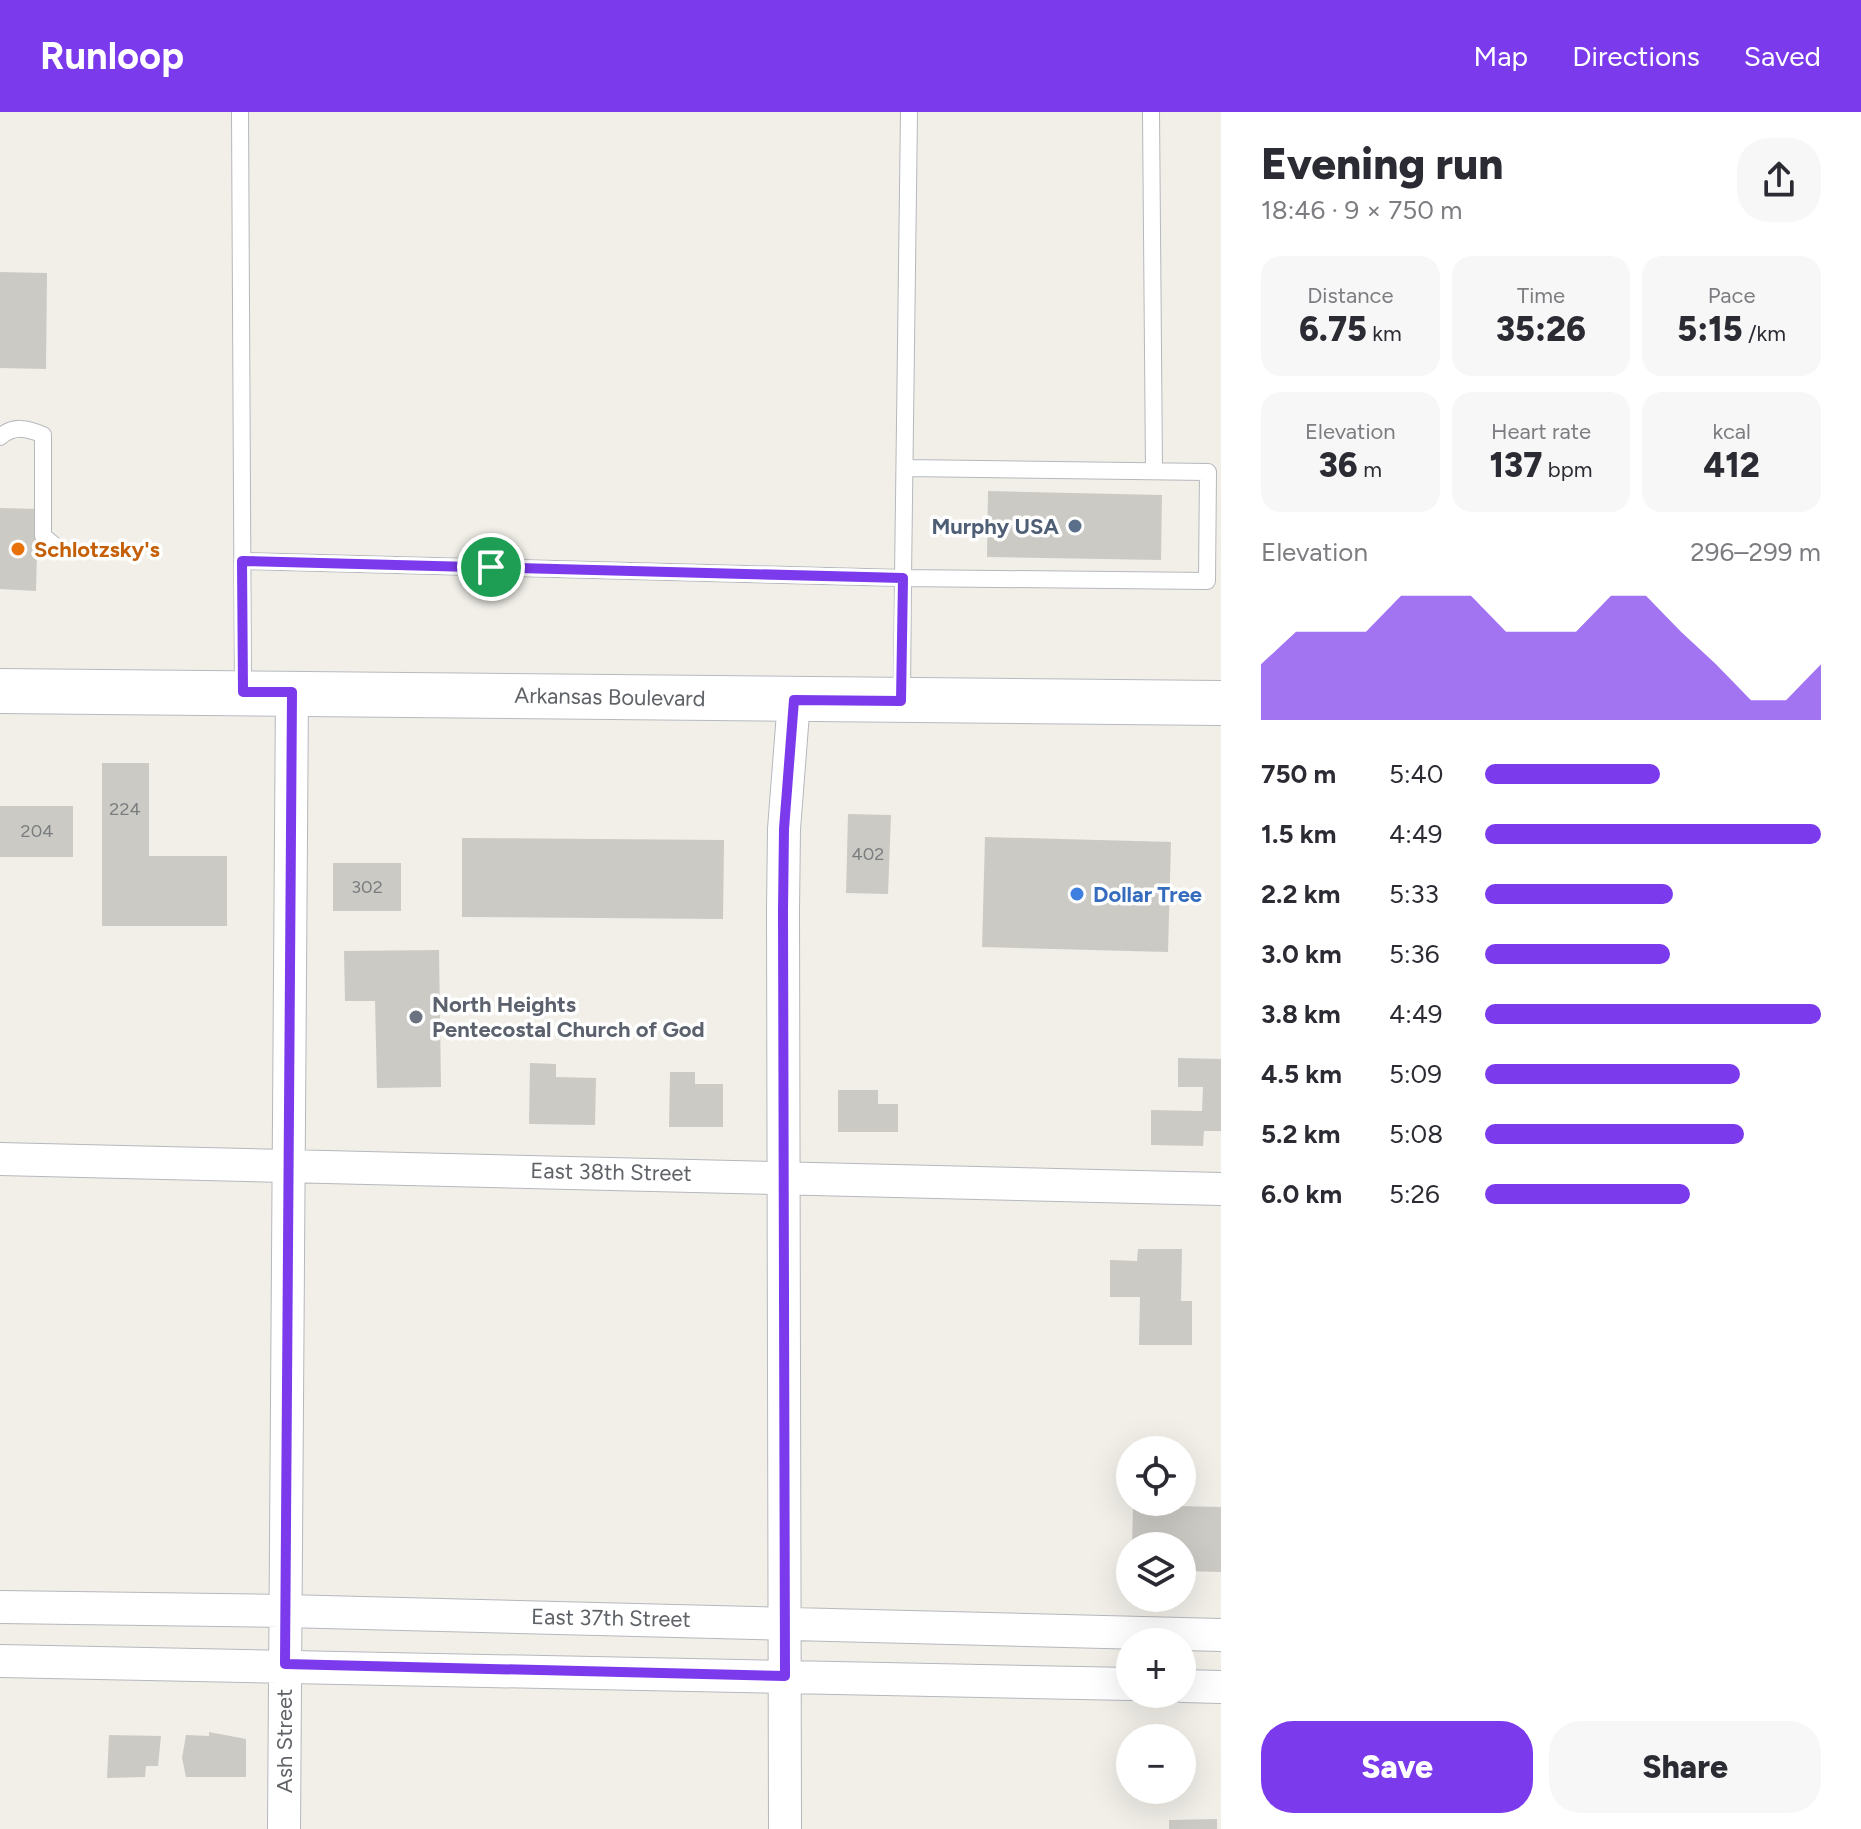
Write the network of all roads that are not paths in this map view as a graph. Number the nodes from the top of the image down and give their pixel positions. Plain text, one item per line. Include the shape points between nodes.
1 (240, 112) edge
2 (909, 112) edge
3 (1151, 112) edge
4 (0, 437) edge
5 (906, 468) junction
6 (1154, 471) junction
7 (54, 545) dead end
8 (242, 561) junction
9 (903, 578) junction
10 (0, 691) edge
11 (243, 692) junction
12 (292, 692) junction
13 (794, 700) junction
14 (901, 701) junction
15 (1221, 703) edge
16 (0, 1159) edge
17 (288, 1165) junction
18 (785, 1176) junction
19 (1221, 1189) edge
20 (0, 1607) edge
21 (285, 1611) junction
22 (785, 1622) junction
23 (1221, 1635) edge
24 (0, 1661) edge
25 (285, 1664) junction
26 (785, 1676) junction
27 (1116, 1684) edge
28 (1196, 1686) edge
29 (1221, 1687) edge
30 (284, 1829) edge
31 (785, 1829) edge

1 - 8 lane
2 - 5 lane
3 - 6 lane
4 - 7 lane via 26,427 43,435 43,536
5 - 6 lane
5 - 9 lane
6 - 9 lane via 1208,472 1207,581
8 - 9 lane
8 - 11 lane
9 - 14 lane
10 - 11 main road, Arkansas Boulevard
11 - 12 main road, Arkansas Boulevard
12 - 13 main road, Arkansas Boulevard
12 - 17 street, Ash Street
13 - 14 main road, Arkansas Boulevard
13 - 18 street via 784,829
14 - 15 main road, Arkansas Boulevard
16 - 17 street, East 38th Street
17 - 18 street, East 38th Street
17 - 21 street, Ash Street
18 - 19 street, East 38th Street
18 - 22 street
20 - 21 street, East 37th Street
21 - 22 street, East 37th Street
21 - 25 street, Ash Street
22 - 23 street, East 37th Street
22 - 26 street
24 - 25 street
25 - 26 street
25 - 30 street, Ash Street
26 - 27 street
26 - 31 street
28 - 29 street

